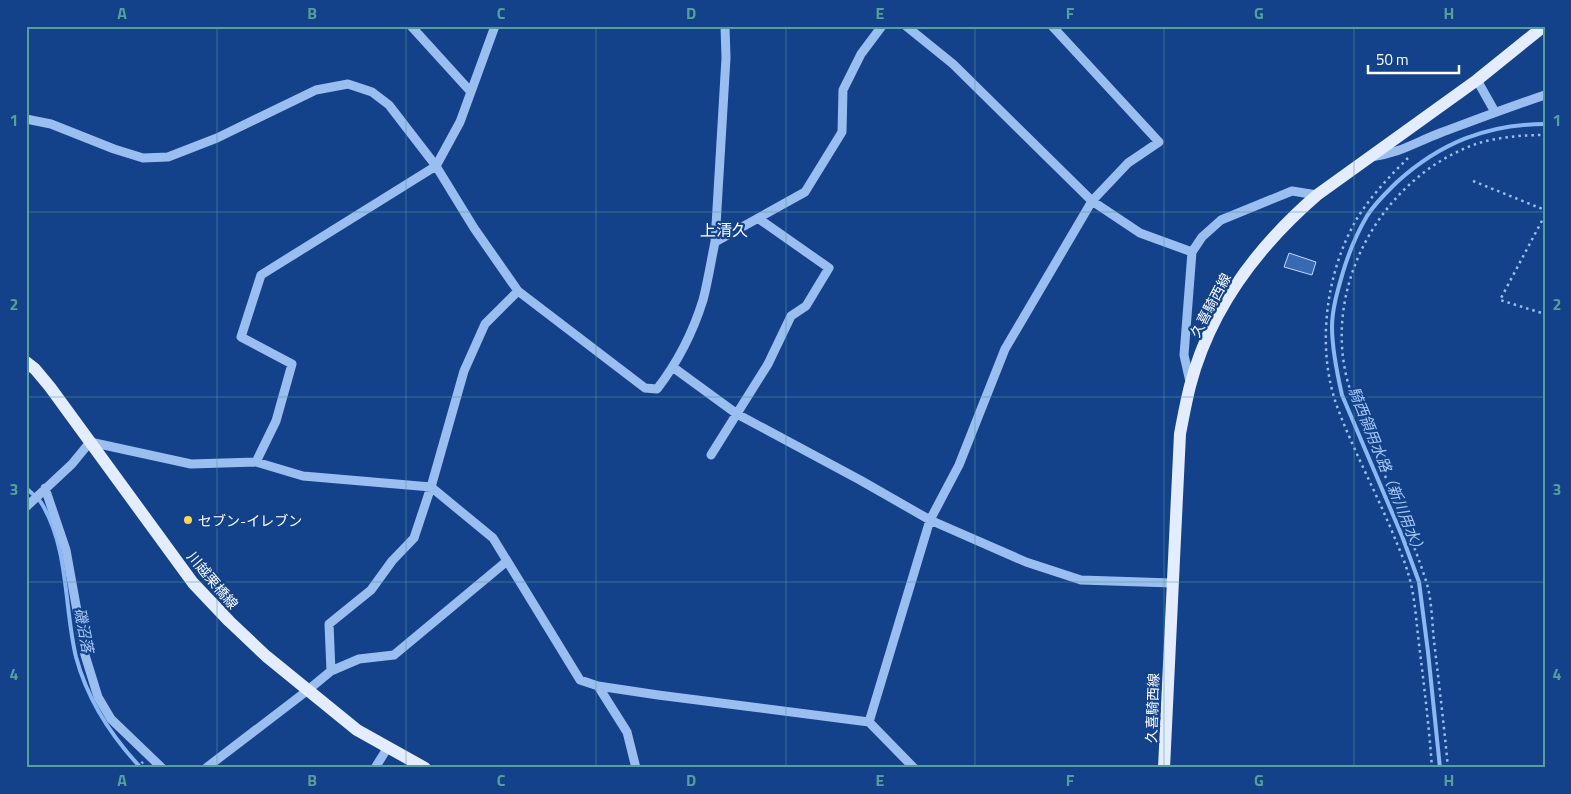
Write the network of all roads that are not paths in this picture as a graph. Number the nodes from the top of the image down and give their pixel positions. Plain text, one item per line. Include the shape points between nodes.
1 (411, 26) edge
2 (495, 26) edge
3 (725, 26) edge
4 (882, 26) edge
5 (906, 26) edge
6 (1052, 26) edge
7 (1544, 26) edge
8 (1477, 80) junction
9 (471, 92) junction
10 (1545, 95) edge
11 (1495, 112) junction
12 (26, 119) edge
13 (1371, 157) junction
14 (436, 166) junction
15 (1317, 195) junction
16 (1092, 201) junction
17 (759, 219) junction
18 (715, 242) junction
19 (1192, 252) junction
20 (518, 291) junction
21 (26, 362) edge
22 (674, 368) junction
23 (1190, 384) junction
24 (737, 414) junction
25 (90, 442) junction
26 (711, 455) dead end
27 (256, 462) junction
28 (432, 486) junction
29 (36, 498) edge
30 (930, 520) junction
31 (507, 561) junction
32 (1172, 582) junction
33 (331, 671) junction
34 (598, 686) junction
35 (308, 690) junction
36 (869, 722) junction
37 (388, 747) junction
38 (903, 763) edge
39 (162, 768) edge
40 (206, 768) edge
41 (376, 768) edge
42 (425, 768) edge
43 (636, 768) edge
44 (914, 768) edge
45 (1164, 768) edge

1 - 9 street
2 - 9 street
3 - 18 street
4 - 17 street via 861,54 843,90 842,132 805,192
5 - 16 street via 953,64
6 - 16 street via 1159,142 1128,163
7 - 8 main road, 久喜騎西線
8 - 11 street
8 - 13 main road, 久喜騎西線
9 - 14 street via 460,122
10 - 11 street
11 - 13 street via 1403,150
12 - 14 street via 51,124 143,158 168,157 217,138 316,90 348,84 372,92 389,105
13 - 15 main road, 久喜騎西線
14 - 20 street
14 - 27 street via 261,275 241,337 292,364 276,421
15 - 19 street via 1292,191 1221,220 1202,237
15 - 23 main road, 久喜騎西線 via 1257,254 1229,295 1209,333
16 - 19 street via 1140,233
16 - 30 street via 1005,349 959,466
17 - 18 street
17 - 24 street via 829,268 806,306 791,316 768,364
18 - 22 street via 703,299
19 - 23 street via 1184,355
20 - 22 street via 645,388 657,389
20 - 28 street via 485,324 475,346 464,371
21 - 25 main road, 川越栗橋線 via 50,387
22 - 24 street
23 - 32 main road, 久喜騎西線 via 1180,434
24 - 26 street
24 - 30 street
25 - 27 street via 191,464
25 - 29 street
25 - 35 main road, 川越栗橋線 via 193,583 229,622
27 - 28 street via 303,476
28 - 31 street via 493,538
28 - 33 street via 414,538 392,560 370,590 329,624
29 - 39 street via 66,550 85,654 98,696 111,719
30 - 32 street via 1026,562 1081,580
30 - 36 street
31 - 33 street via 394,655 359,659
31 - 34 street via 580,680
32 - 45 main road, 久喜騎西線
33 - 35 street
34 - 36 street
34 - 43 street via 627,732
35 - 37 main road, 川越栗橋線 via 357,730
35 - 40 street
36 - 38 street
37 - 41 street
37 - 42 main road, 川越栗橋線
38 - 44 street

